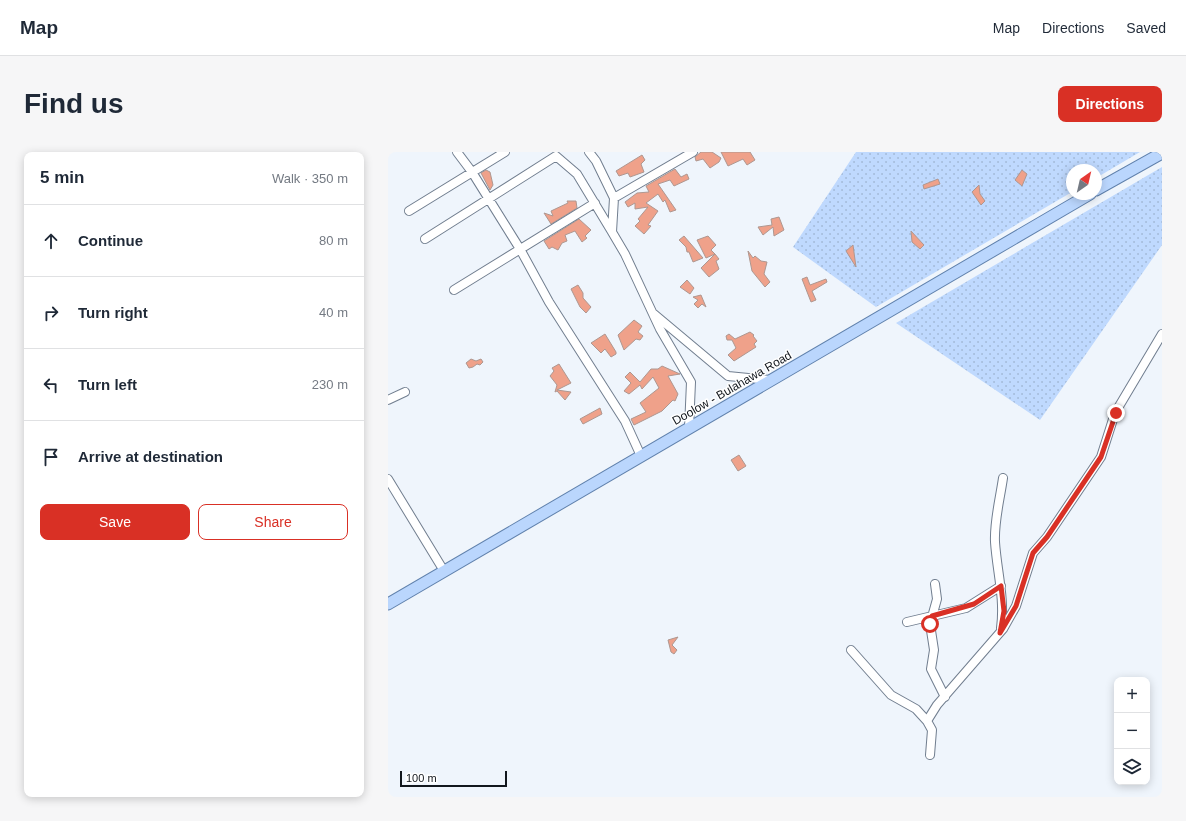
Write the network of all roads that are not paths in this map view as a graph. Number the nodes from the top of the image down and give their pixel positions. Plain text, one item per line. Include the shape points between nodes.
1 (457, 152) edge
2 (505, 152) edge
3 (589, 152) edge
4 (693, 152) edge
5 (1162, 153) edge
6 (680, 155) edge
7 (472, 172) junction
8 (1102, 187) edge
9 (488, 198) junction
10 (614, 198) junction
11 (1080, 200) edge
12 (595, 203) junction
13 (409, 211) dead end
14 (612, 232) junction
15 (424, 239) dead end
16 (520, 249) junction
17 (454, 290) dead end
18 (651, 311) junction
19 (1162, 334) edge
20 (770, 380) junction
21 (405, 392) dead end
22 (388, 400) edge
23 (689, 428) junction
24 (641, 456) junction
25 (1003, 478) dead end
26 (389, 484) edge
27 (444, 571) junction
28 (935, 584) dead end
29 (1001, 586) junction
30 (388, 604) edge
31 (932, 616) junction
32 (907, 622) dead end
33 (1000, 633) junction
34 (851, 650) dead end
35 (944, 696) junction
36 (927, 721) junction
37 (930, 755) dead end

1 - 7 street
2 - 7 street
3 - 10 street
4 - 6 street
5 - 8 main road
6 - 10 street via 671,166
7 - 9 street
7 - 13 street
9 - 12 street via 556,156 577,174
9 - 15 street
9 - 16 street
10 - 14 street
11 - 20 main road, Doolow - Bulahawa Road
12 - 14 street
12 - 16 street
14 - 18 street
16 - 17 street
16 - 24 street via 549,302 625,421
18 - 20 street via 728,376
18 - 23 street via 691,382
19 - 33 street via 1116,413 1101,457 1047,537 1033,553 1016,606
20 - 23 main road, Doolow - Bulahawa Road
21 - 22 street
23 - 24 main road, Doolow - Bulahawa Road
24 - 27 main road, Doolow - Bulahawa Road
25 - 29 street via 995,531
26 - 27 street
27 - 30 main road, Doolow - Bulahawa Road
28 - 31 street via 937,599
29 - 31 street via 974,604
29 - 33 street via 1004,611
31 - 32 street
31 - 35 street via 930,624 934,650 931,669
33 - 35 street
34 - 36 street via 891,695 916,709
35 - 36 street
36 - 37 street via 932,730

